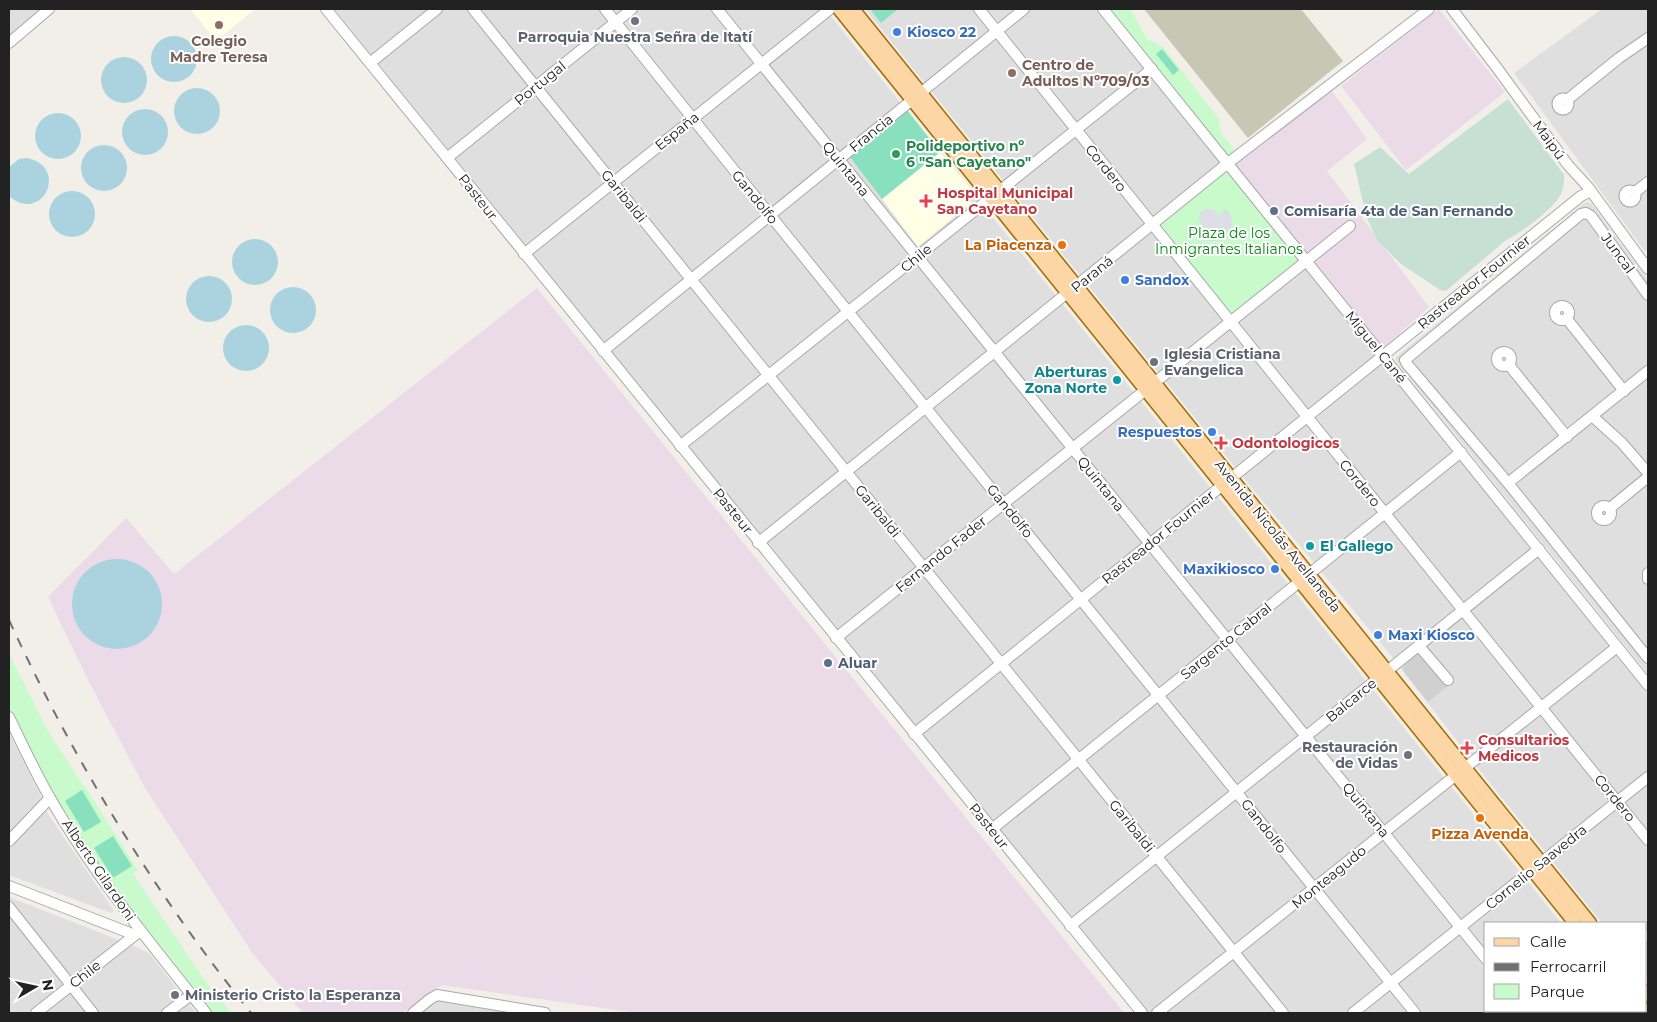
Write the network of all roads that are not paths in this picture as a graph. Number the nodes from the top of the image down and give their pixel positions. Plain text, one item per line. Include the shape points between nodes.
1 (49, 9) edge
2 (326, 9) edge
3 (437, 9) edge
4 (473, 9) edge
5 (605, 9) edge
6 (632, 9) edge
7 (717, 9) edge
8 (830, 9) edge
9 (839, 9) edge
10 (853, 9) edge
11 (978, 9) edge
12 (1024, 9) edge
13 (1103, 9) edge
14 (1428, 9) edge
15 (1452, 9) edge
16 (616, 22) junction
17 (996, 31) junction
18 (1648, 38) edge
19 (9, 42) edge
20 (370, 63) junction
21 (761, 64) junction
22 (1152, 69) junction
23 (536, 87) junction
24 (916, 96) junction
25 (1567, 100) dead end
26 (692, 119) junction
27 (1076, 130) junction
28 (447, 158) junction
29 (838, 160) junction
30 (1228, 164) junction
31 (1648, 182) edge
32 (613, 183) junction
33 (1591, 191) junction
34 (1634, 192) dead end
35 (995, 195) junction
36 (770, 216) junction
37 (1152, 225) junction
38 (1350, 226) dead end
39 (524, 254) junction
40 (917, 257) junction
41 (1306, 261) junction
42 (1647, 265) edge
43 (692, 279) junction
44 (1072, 290) junction
45 (1648, 295) edge
46 (849, 312) junction
47 (1567, 319) dead end
48 (1230, 322) junction
49 (603, 351) junction
50 (994, 352) junction
51 (1383, 355) junction
52 (1509, 365) dead end
53 (1648, 371) edge
54 (769, 375) junction
55 (1150, 386) junction
56 (1624, 391) junction
57 (926, 407) junction
58 (1594, 414) junction
59 (1307, 417) junction
60 (1566, 436) junction
61 (680, 446) junction
62 (1072, 448) junction
63 (1461, 452) junction
64 (1648, 465) edge
65 (846, 472) junction
66 (1648, 475) edge
67 (1226, 482) junction
68 (1508, 483) junction
69 (1004, 503) junction
70 (1610, 508) dead end
71 (1385, 513) junction
72 (758, 543) junction
73 (1150, 544) junction
74 (1539, 549) junction
75 (924, 567) junction
76 (1648, 573) edge
77 (1304, 578) junction
78 (1648, 579) edge
79 (1081, 599) junction
80 (1463, 610) junction
81 (836, 638) junction
82 (1227, 640) junction
83 (1419, 646) junction
84 (1617, 647) junction
85 (1648, 658) edge
86 (1001, 663) junction
87 (1383, 675) junction
88 (1448, 680) dead end
89 (1648, 685) edge
90 (1159, 695) junction
91 (1541, 707) junction
92 (10, 723) edge
93 (914, 734) junction
94 (1306, 737) junction
95 (1079, 760) junction
96 (1460, 772) junction
97 (1648, 776) edge
98 (1237, 792) junction
99 (50, 798) junction
100 (1617, 802) junction
101 (992, 830) junction
102 (1384, 833) junction
103 (1648, 840) edge
104 (9, 841) edge
105 (1157, 856) junction
106 (1537, 866) junction
107 (9, 886) edge
108 (1314, 889) junction
109 (9, 907) edge
110 (1575, 922) edge
111 (1589, 922) edge
112 (1070, 926) junction
113 (1460, 927) junction
114 (138, 933) junction
115 (1234, 952) junction
116 (1484, 957) edge
117 (1391, 983) junction
118 (71, 986) junction
119 (191, 994) junction
120 (36, 1013) edge
121 (93, 1013) edge
122 (167, 1013) edge
123 (206, 1013) edge
124 (413, 1013) edge
125 (545, 1013) edge
126 (1142, 1013) edge
127 (1158, 1013) edge
128 (1283, 1013) edge
129 (1354, 1013) edge
130 (1415, 1013) edge

1 - 19 street
2 - 20 street, Pasteur
3 - 20 street
4 - 23 street, Garibaldi
5 - 16 street, Gandolfo
6 - 16 street, Portugal
7 - 21 street, Quintana
8 - 21 street, España
9 - 24 main road, Avenida Nicolás Avellaneda
10 - 24 main road, Avenida Nicolás Avellaneda
11 - 17 street, Cordero
12 - 17 street, Francia
13 - 22 street, Miguel Cané
14 - 30 street, Paraná
15 - 33 street, Maipú
16 - 23 street, Portugal
16 - 26 street, Gandolfo
17 - 24 street, Francia
17 - 27 street, Cordero
18 - 25 street
20 - 28 street, Pasteur
21 - 26 street, España
21 - 29 street, Quintana
22 - 27 street, Chile
22 - 30 street, Miguel Cané
23 - 28 street, Portugal
23 - 32 street, Garibaldi
24 - 29 street, Francia
24 - 35 main road, Avenida Nicolás Avellaneda
26 - 32 street, España
26 - 36 street, Gandolfo
27 - 35 street, Chile
27 - 37 street, Cordero
28 - 39 street, Pasteur
29 - 36 street, Francia
29 - 40 street, Quintana
30 - 37 street, Paraná
30 - 41 street, Miguel Cané
31 - 34 street
32 - 39 street, España
32 - 43 street, Garibaldi
33 - 42 street, Maipú
33 - 51 street, Rastreador Fournier
35 - 40 street, Chile
35 - 44 main road, Avenida Nicolás Avellaneda
36 - 43 street, Francia
36 - 46 street, Gandolfo
37 - 44 street, Paraná
37 - 48 street, Cordero
38 - 41 street, Fernando Fader
39 - 49 street, Pasteur
40 - 46 street, Chile
40 - 50 street, Quintana
41 - 48 street, Fernando Fader
41 - 51 street, Miguel Cané
43 - 49 street, Francia
43 - 54 street, Garibaldi
44 - 50 street, Paraná
44 - 55 main road, Avenida Nicolás Avellaneda
45 - 68 street, Juncal via 1591,216 1581,214 1405,360
46 - 54 street, Chile
46 - 57 street, Gandolfo
47 - 56 street
48 - 55 street, Fernando Fader
48 - 59 street, Cordero
49 - 61 street, Pasteur
50 - 57 street, Paraná
50 - 62 street, Quintana
51 - 59 street, Rastreador Fournier
51 - 63 street, Miguel Cané
52 - 60 street
53 - 56 street
54 - 61 street, Chile
54 - 65 street, Garibaldi
55 - 62 street, Fernando Fader
55 - 67 main road, Avenida Nicolás Avellaneda
56 - 58 street
57 - 65 street, Paraná
57 - 69 street, Gandolfo
58 - 60 street
58 - 64 street via 1626,440
58 - 66 street
59 - 67 street, Rastreador Fournier
59 - 71 street, Cordero
60 - 68 street
61 - 72 street, Pasteur
62 - 69 street, Fernando Fader
62 - 73 street, Quintana
63 - 71 street, Sargento Cabral
63 - 74 street, Miguel Cané
65 - 72 street, Paraná
65 - 75 street, Garibaldi
66 - 70 street
67 - 73 street, Rastreador Fournier
67 - 77 main road, Avenida Nicolás Avellaneda
68 - 85 street
69 - 75 street, Fernando Fader
69 - 79 street, Gandolfo
71 - 77 street, Sargento Cabral
71 - 80 street, Cordero
72 - 81 street, Pasteur
73 - 79 street, Rastreador Fournier
73 - 82 street, Quintana
74 - 80 street, Balcarce
74 - 84 street, Miguel Cané
75 - 81 street, Fernando Fader
75 - 86 street, Garibaldi
76 - 78 street
77 - 82 street, Sargento Cabral
77 - 87 main road, Avenida Nicolás Avellaneda
79 - 86 street, Rastreador Fournier
79 - 90 street, Gandolfo
80 - 83 street, Balcarce
80 - 91 street, Cordero
81 - 93 street, Pasteur
82 - 90 street, Sargento Cabral
82 - 94 street, Quintana
83 - 87 street, Balcarce
83 - 88 street
84 - 89 street, Miguel Cané
84 - 91 street, Monteagudo
86 - 93 street, Rastreador Fournier
86 - 95 street, Garibaldi
87 - 94 street, Balcarce
87 - 96 main road, Avenida Nicolás Avellaneda
90 - 95 street, Sargento Cabral
90 - 98 street, Gandolfo
91 - 96 street, Monteagudo
91 - 100 street, Cordero
92 - 99 street, Alberto Gilardoni
93 - 101 street, Pasteur
94 - 98 street, Balcarce
94 - 102 street, Quintana
95 - 101 street, Sargento Cabral
95 - 105 street, Garibaldi
96 - 102 street, Monteagudo
96 - 106 main road, Avenida Nicolás Avellaneda
97 - 100 street, Cornelio Saavedra
98 - 105 street, Balcarce
98 - 108 street, Gandolfo
99 - 104 street
99 - 114 street, Alberto Gilardoni
100 - 103 street, Cordero
100 - 106 street, Cornelio Saavedra
101 - 112 street, Pasteur
102 - 108 street, Monteagudo
102 - 113 street, Quintana
105 - 112 street, Balcarce
105 - 115 street, Garibaldi
106 - 110 main road, Avenida Nicolás Avellaneda
106 - 111 main road, Avenida Nicolás Avellaneda
106 - 113 street, Cornelio Saavedra
107 - 114 street
108 - 115 street, Monteagudo
108 - 117 street, Gandolfo
109 - 118 street
112 - 126 street, Pasteur
113 - 116 street, Quintana
113 - 117 street, Cornelio Saavedra
114 - 118 street, Chile
114 - 119 street, Alberto Gilardoni
115 - 127 street, Monteagudo
115 - 128 street, Garibaldi
117 - 129 street, Cornelio Saavedra
117 - 130 street, Gandolfo
118 - 120 street, Chile
118 - 121 street
119 - 122 street
119 - 123 street, Alberto Gilardoni
124 - 125 street via 438,995

